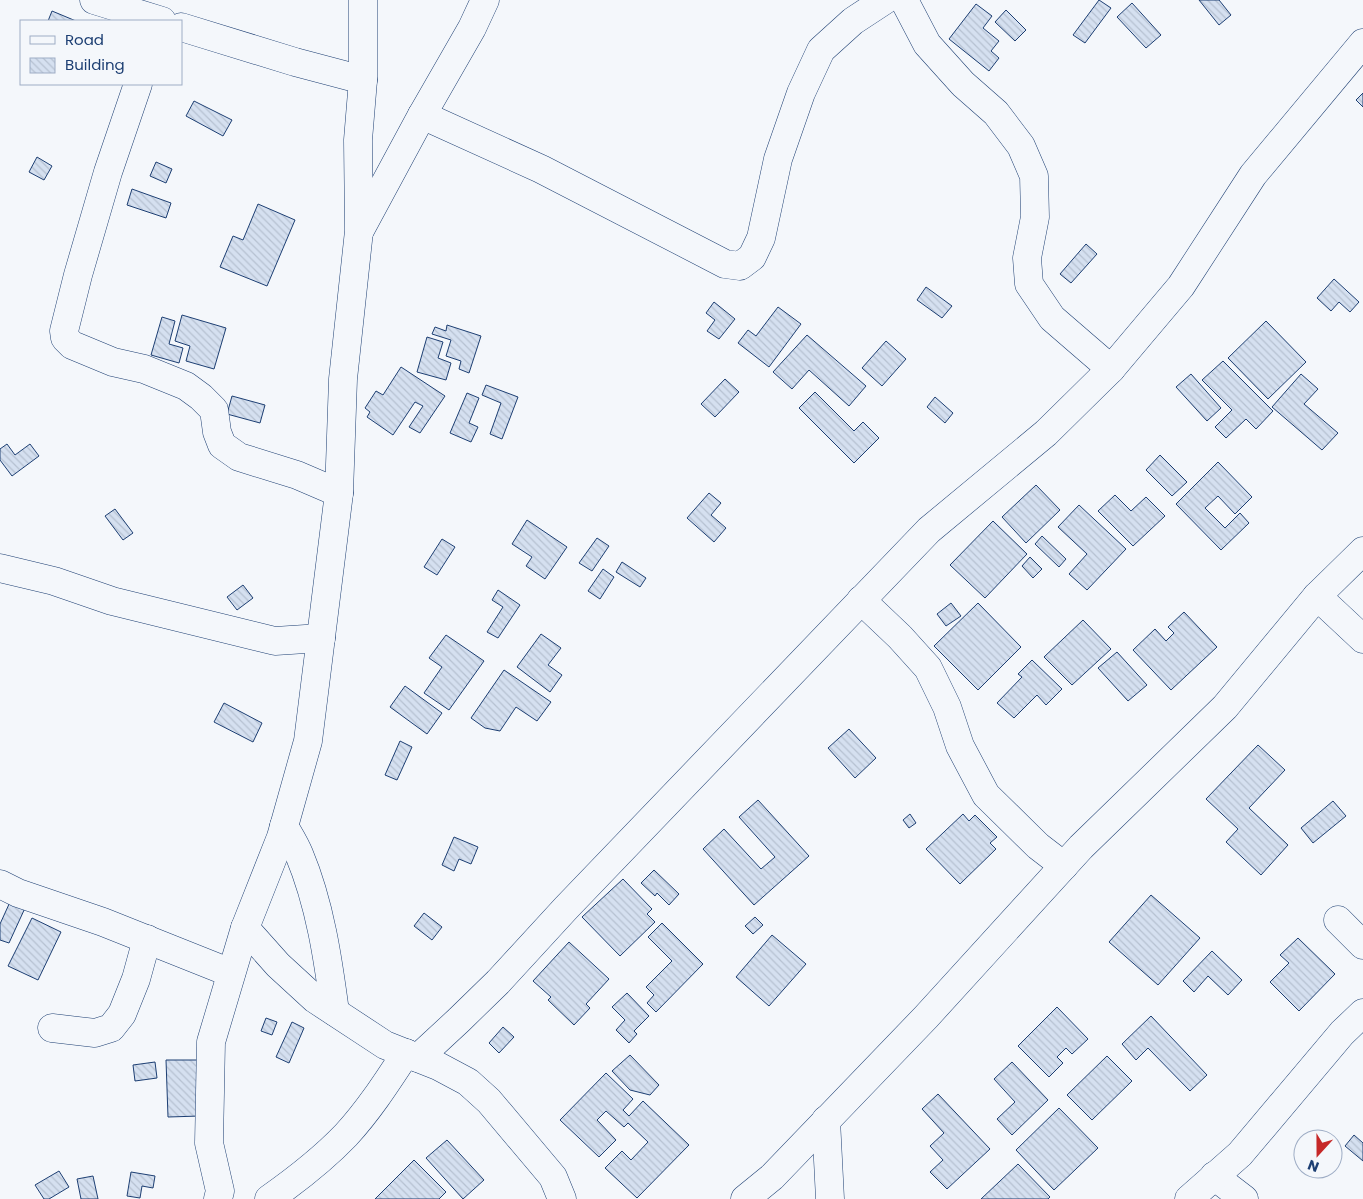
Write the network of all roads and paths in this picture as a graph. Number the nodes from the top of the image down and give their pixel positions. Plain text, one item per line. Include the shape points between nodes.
1 (94, 0) edge
2 (363, 0) edge
3 (485, 0) edge
4 (885, 0) edge
5 (904, 0) edge
6 (156, 20) edge
7 (182, 28) edge
8 (1363, 43) edge
9 (1363, 68) edge
10 (1336, 74) junction
11 (362, 80) junction
12 (138, 85) edge
13 (422, 115) junction
14 (359, 231) junction
15 (1111, 369) junction
16 (338, 493) junction
17 (1363, 551) edge
18 (0, 568) edge
19 (1317, 596) junction
20 (861, 600) junction
21 (320, 638) junction
22 (1363, 639) edge
23 (284, 826) junction
24 (1064, 866) junction
25 (0, 884) edge
26 (1338, 920) dead end
27 (245, 928) junction
28 (147, 939) junction
29 (1363, 945) edge
30 (231, 973) junction
31 (335, 1012) junction
32 (1363, 1013) edge
33 (52, 1028) dead end
34 (412, 1056) junction
35 (826, 1120) junction
36 (1214, 1176) junction
37 (218, 1199) edge
38 (269, 1199) edge
39 (562, 1199) edge
40 (746, 1199) edge
41 (830, 1199) edge
42 (1189, 1199) edge
43 (1244, 1199) edge

1 - 6 street
2 - 11 street
3 - 13 street
4 - 13 street via 853,21 821,50 801,93 778,159 761,238 752,257 740,266 725,264 541,169
5 - 15 street via 927,44 963,84 996,113 1021,146 1034,176 1035,218 1027,258 1029,284 1052,318
7 - 11 street
8 - 10 street
9 - 10 street
10 - 15 street via 1253,174 1180,286
11 - 14 street via 358,140
12 - 16 street via 78,275 65,338 86,352 144,369 186,386 214,410 222,446 239,457 297,475
13 - 14 street
14 - 16 street via 343,379
15 - 20 street via 1046,433 929,530
16 - 21 street
17 - 19 street
18 - 21 street via 54,581 112,601 274,641
19 - 22 street
19 - 24 street via 1225,707
20 - 24 street via 928,668 947,707 960,746 986,795 1038,846
20 - 34 street via 498,982
21 - 23 street via 308,741
23 - 27 street
23 - 31 street via 299,852 309,881
24 - 35 street via 926,1017
25 - 28 street
26 - 29 street
27 - 30 street
27 - 31 street via 278,965 315,999
28 - 30 street
28 - 33 street via 122,1014 111,1028 95,1034
30 - 37 street via 211,1042 208,1143 220,1191
31 - 34 street via 385,1045
32 - 36 street via 1342,1033 1240,1154
34 - 38 street via 346,1135 301,1176
34 - 39 street via 468,1082 489,1101 553,1177
35 - 40 street via 772,1177
35 - 41 street
36 - 42 street
36 - 43 street

